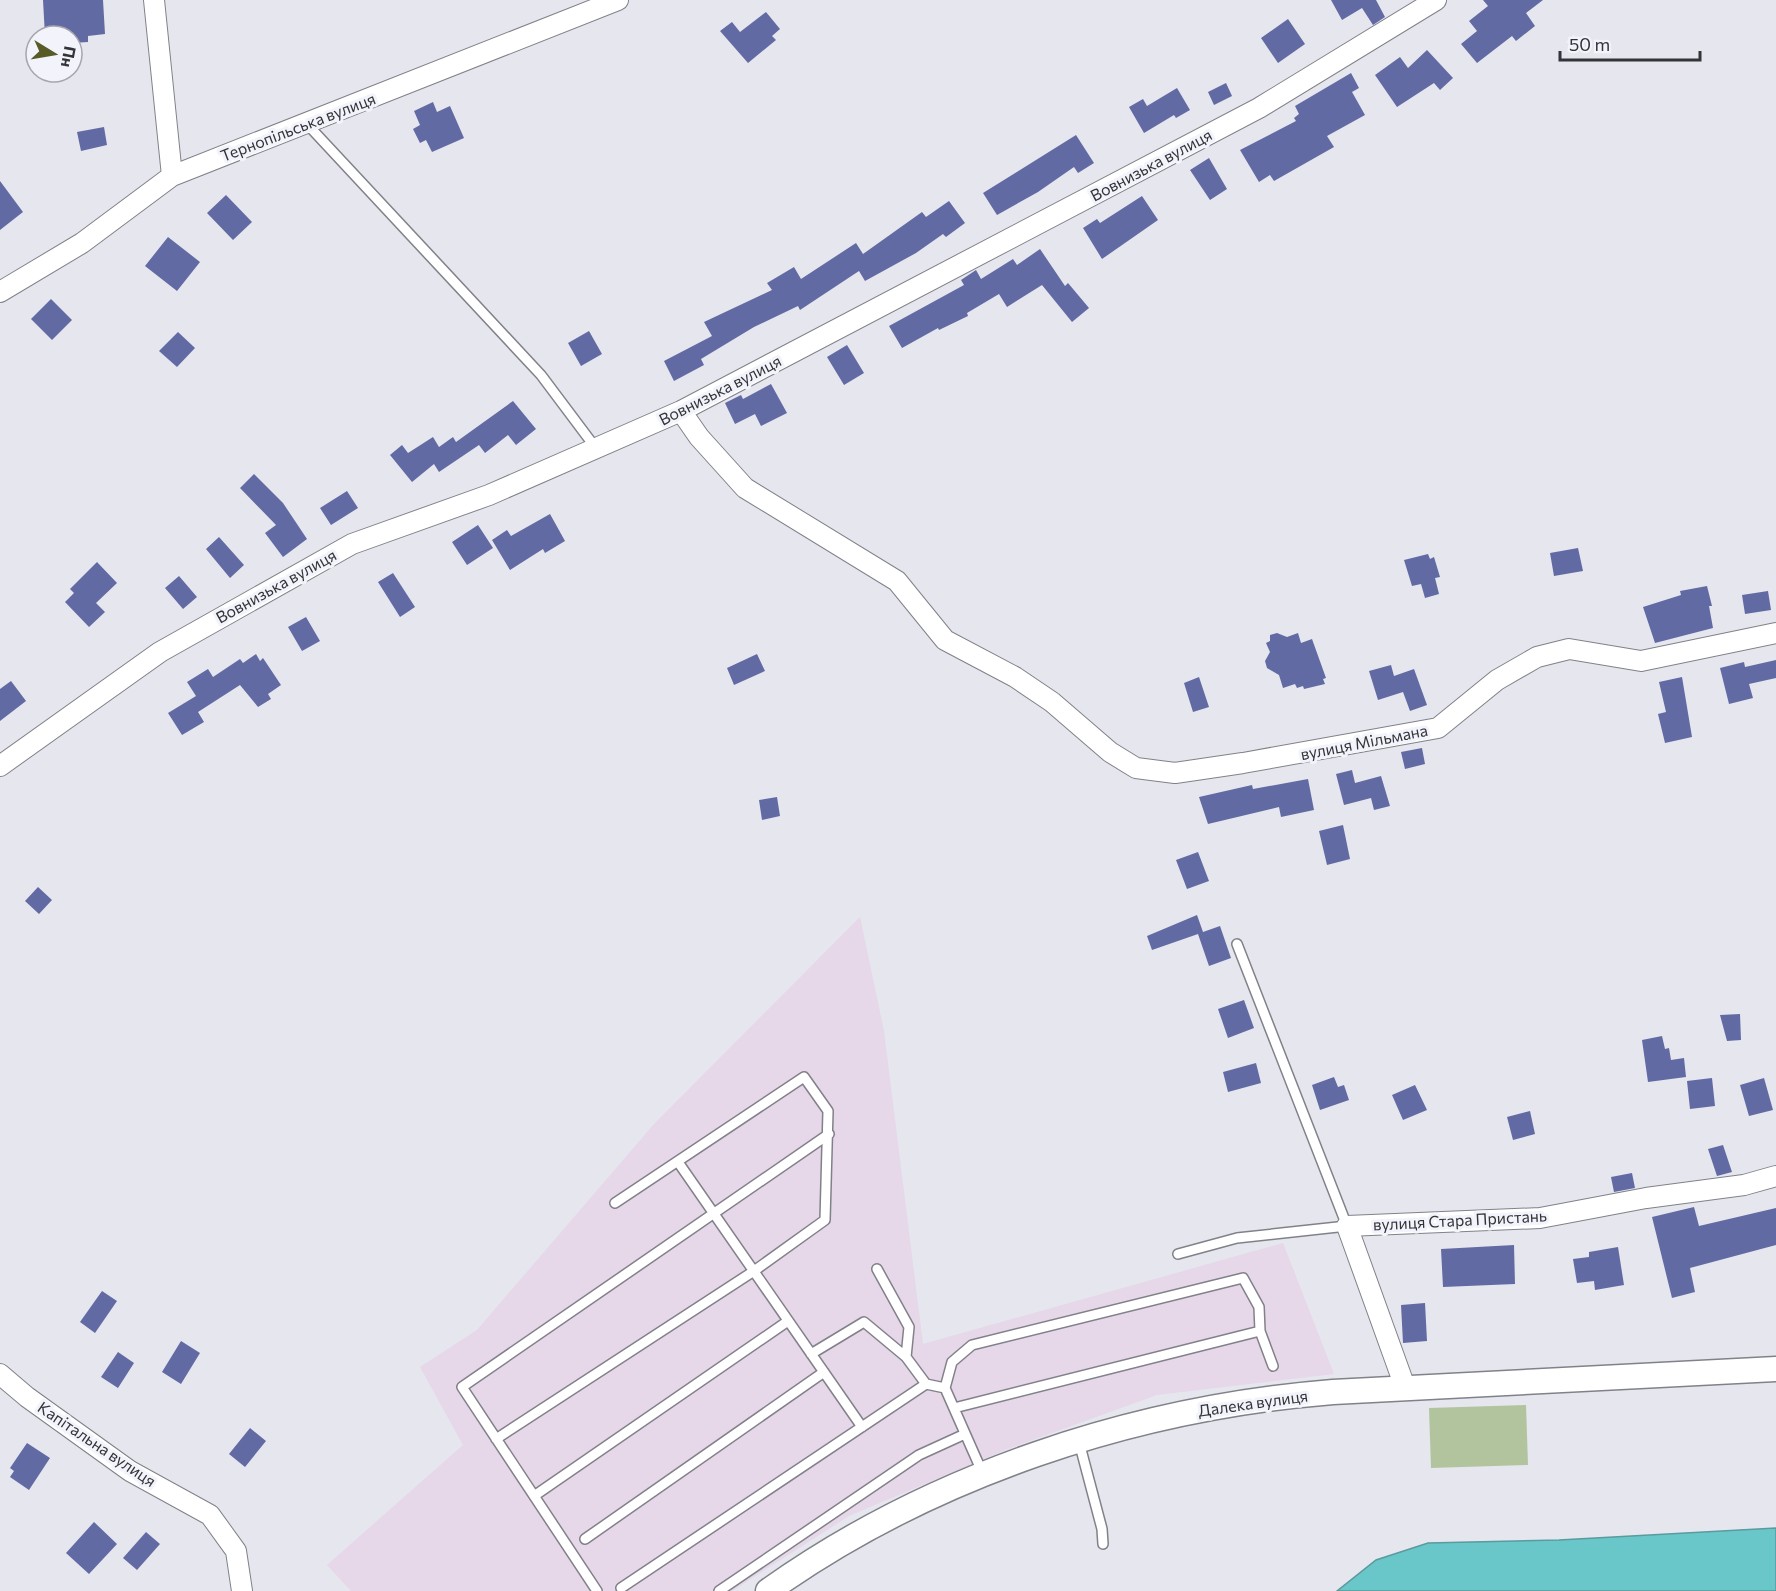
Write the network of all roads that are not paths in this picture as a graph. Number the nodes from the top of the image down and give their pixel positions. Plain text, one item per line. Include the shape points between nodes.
1 (154, 0) edge
2 (618, 0) edge
3 (1436, 0) edge
4 (307, 124) junction
5 (172, 176) junction
6 (0, 292) edge
7 (681, 411) junction
8 (595, 447) junction
9 (1776, 633) edge
10 (0, 766) edge
11 (1237, 944) dead end
12 (829, 1134) junction
13 (678, 1162) junction
14 (1776, 1176) edge
15 (615, 1203) dead end
16 (713, 1213) junction
17 (1347, 1226) junction
18 (1178, 1254) dead end
19 (877, 1269) dead end
20 (754, 1271) junction
21 (788, 1321) junction
22 (1260, 1331) junction
23 (811, 1354) junction
24 (906, 1357) junction
25 (1273, 1366) dead end
26 (1776, 1369) edge
27 (824, 1372) junction
28 (0, 1374) edge
29 (926, 1384) junction
30 (945, 1388) junction
31 (1405, 1388) junction
32 (954, 1408) junction
33 (862, 1427) junction
34 (965, 1434) junction
35 (496, 1439) junction
36 (1079, 1442) junction
37 (983, 1474) junction
38 (534, 1496) junction
39 (585, 1539) dead end
40 (1103, 1544) dead end
41 (621, 1588) dead end
42 (242, 1591) edge
43 (597, 1591) edge
44 (719, 1591) edge
45 (768, 1591) edge

1 - 5 street
2 - 4 street, Тернопільська вулиця
3 - 7 street, Вовнизька вулиця via 1259,108
4 - 5 street, Тернопільська вулиця
4 - 8 lane via 541,375
5 - 6 street, Тернопільська вулиця via 82,243
7 - 8 street, Вовнизька вулиця
7 - 9 street, вулиця Мільмана via 745,488 897,581 945,640 1015,677 1136,768 1175,773 1438,728 1497,680 1537,657 1569,649 1641,661
8 - 10 street, Вовнизька вулиця via 489,495 352,544 160,652
11 - 17 lane
12 - 13 lane via 828,1111 804,1077
12 - 16 lane
12 - 20 lane via 825,1220
13 - 15 lane
13 - 16 lane
14 - 17 street, вулиця Стара Пристань via 1744,1185 1540,1218
16 - 20 lane
16 - 35 lane via 462,1387
17 - 18 lane via 1237,1238
17 - 31 street, вулиця Стара Пристань
19 - 24 lane via 909,1327
20 - 21 lane
20 - 35 lane
21 - 23 lane
21 - 38 lane
22 - 25 lane
22 - 30 lane via 1259,1307 1243,1278 972,1345 951,1362
22 - 32 lane
23 - 24 lane via 864,1322
23 - 27 lane
24 - 29 lane
26 - 31 street, Далека вулиця
27 - 33 lane
27 - 39 lane
28 - 42 street, Капітальна вулиця via 130,1471 210,1515 236,1551
29 - 30 lane
29 - 33 lane
30 - 32 lane
31 - 36 street, Далека вулиця via 1276,1397 1138,1424
32 - 34 lane
33 - 41 lane
34 - 37 lane
34 - 44 lane via 919,1455
35 - 38 lane
36 - 37 street, Далека вулиця
36 - 40 lane
37 - 45 street, Далека вулиця via 869,1528
38 - 43 lane

